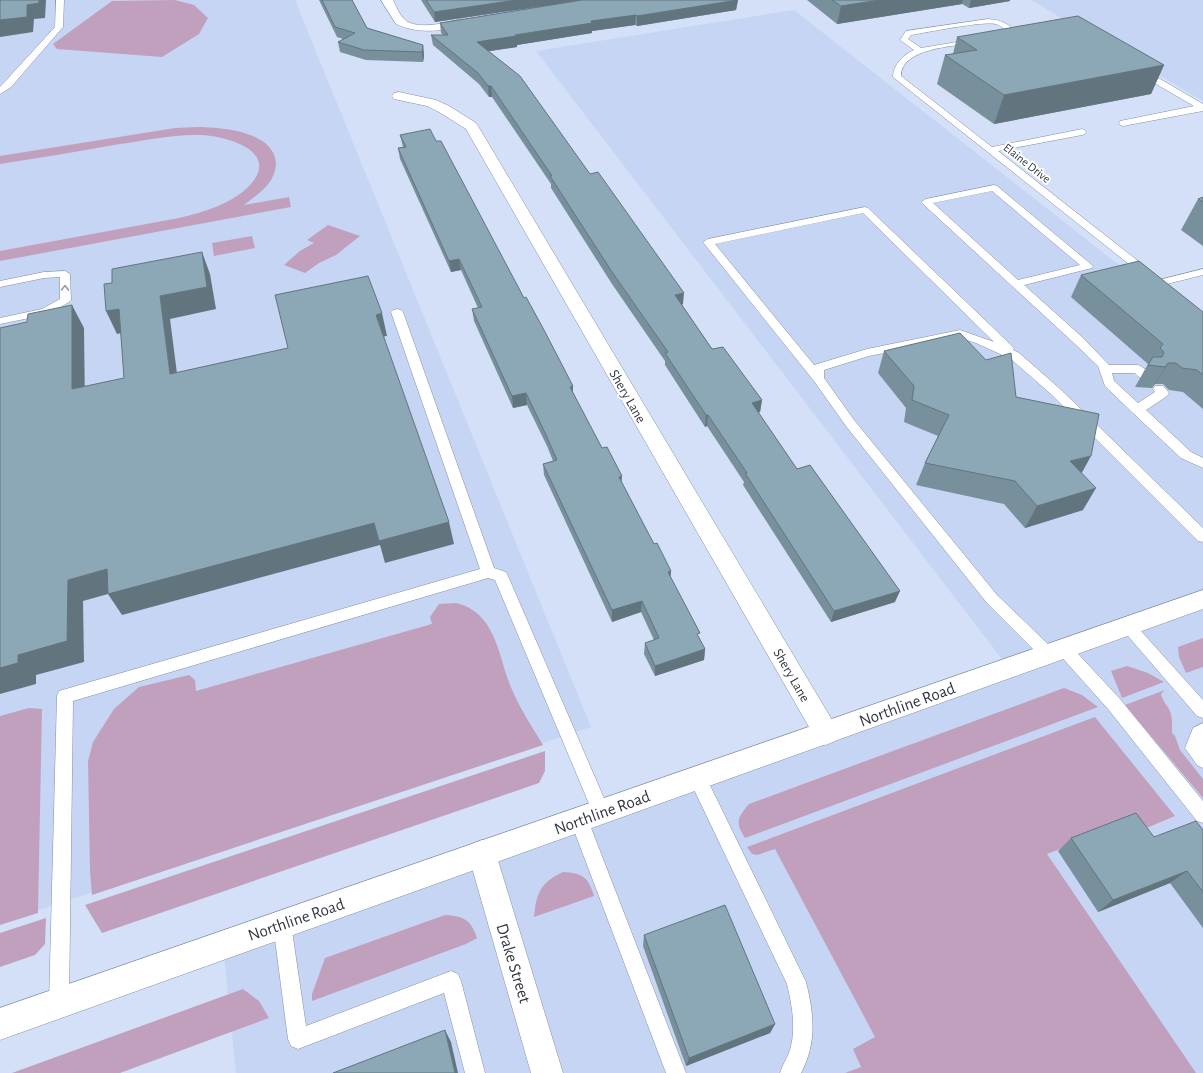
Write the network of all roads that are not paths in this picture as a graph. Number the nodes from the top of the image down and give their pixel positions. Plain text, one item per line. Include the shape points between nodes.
1 (60, 0) edge
2 (387, 0) edge
3 (483, 19) edge
4 (1001, 36) edge
5 (980, 40) edge
6 (920, 51) junction
7 (1136, 68) edge
8 (0, 91) edge
9 (399, 96) dead end
10 (1202, 108) edge
11 (1123, 123) dead end
12 (1082, 132) dead end
13 (991, 150) junction
14 (1203, 272) edge
15 (1159, 283) junction
16 (0, 284) edge
17 (1016, 284) junction
18 (1172, 293) edge
19 (398, 312) dead end
20 (0, 321) edge
21 (1015, 356) junction
22 (1104, 369) junction
23 (1144, 375) dead end
24 (818, 378) junction
25 (1159, 389) edge
26 (1137, 410) junction
27 (1203, 463) edge
28 (1203, 537) edge
29 (488, 572) junction
30 (1203, 599) edge
31 (1127, 625) junction
32 (1055, 651) junction
33 (1203, 711) edge
34 (1203, 730) edge
35 (826, 733) junction
36 (1203, 760) edge
37 (697, 778) junction
38 (590, 816) junction
39 (1203, 816) edge
40 (482, 854) junction
41 (282, 924) junction
42 (59, 1002) junction
43 (0, 1024) edge
44 (475, 1073) edge
45 (547, 1073) edge
46 (676, 1073) edge
47 (790, 1073) edge

1 - 8 lane via 59,27
2 - 3 street via 396,19 421,28 437,28
4 - 6 lane via 1017,37 1012,29 1000,22 988,21 909,34 904,40
5 - 6 lane, Elaine Drive
6 - 13 lane, Elaine Drive via 898,67 897,76
7 - 10 lane
9 - 35 street, Shery Lane via 444,109 471,126
10 - 11 lane
12 - 13 lane
13 - 15 lane, Elaine Drive
14 - 15 lane
15 - 18 lane, Elaine Drive
20 -> 16 lane via 45,312 65,300 65,274 44,275
17 - 17 lane via 974,245 926,202 994,188 1088,266
17 - 22 lane via 1078,340
19 - 29 lane
21 - 24 lane via 960,334 867,353 818,368
21 - 24 lane via 865,210 708,242
21 - 28 lane via 1056,391
22 - 23 lane via 1138,369
22 - 26 lane via 1109,383
24 - 32 lane via 850,424 992,598
25 - 26 lane via 1163,393
26 - 27 lane via 1186,455
29 - 38 lane via 500,576
29 - 42 lane via 65,696
30 - 31 street, Northline Road
31 - 32 street, Northline Road
31 - 33 lane
32 - 35 street, Northline Road
32 - 39 lane via 1114,704
34 - 36 lane via 1199,733 1193,748
35 - 37 street, Northline Road
37 - 38 street, Northline Road
37 - 47 lane via 796,982 804,1022 798,1061
38 - 40 street, Northline Road
38 - 46 lane
40 - 41 street, Northline Road
40 - 45 street, Drake Street
41 - 42 street, Northline Road
41 - 44 lane via 298,1039 451,981
42 - 43 street, Northline Road

